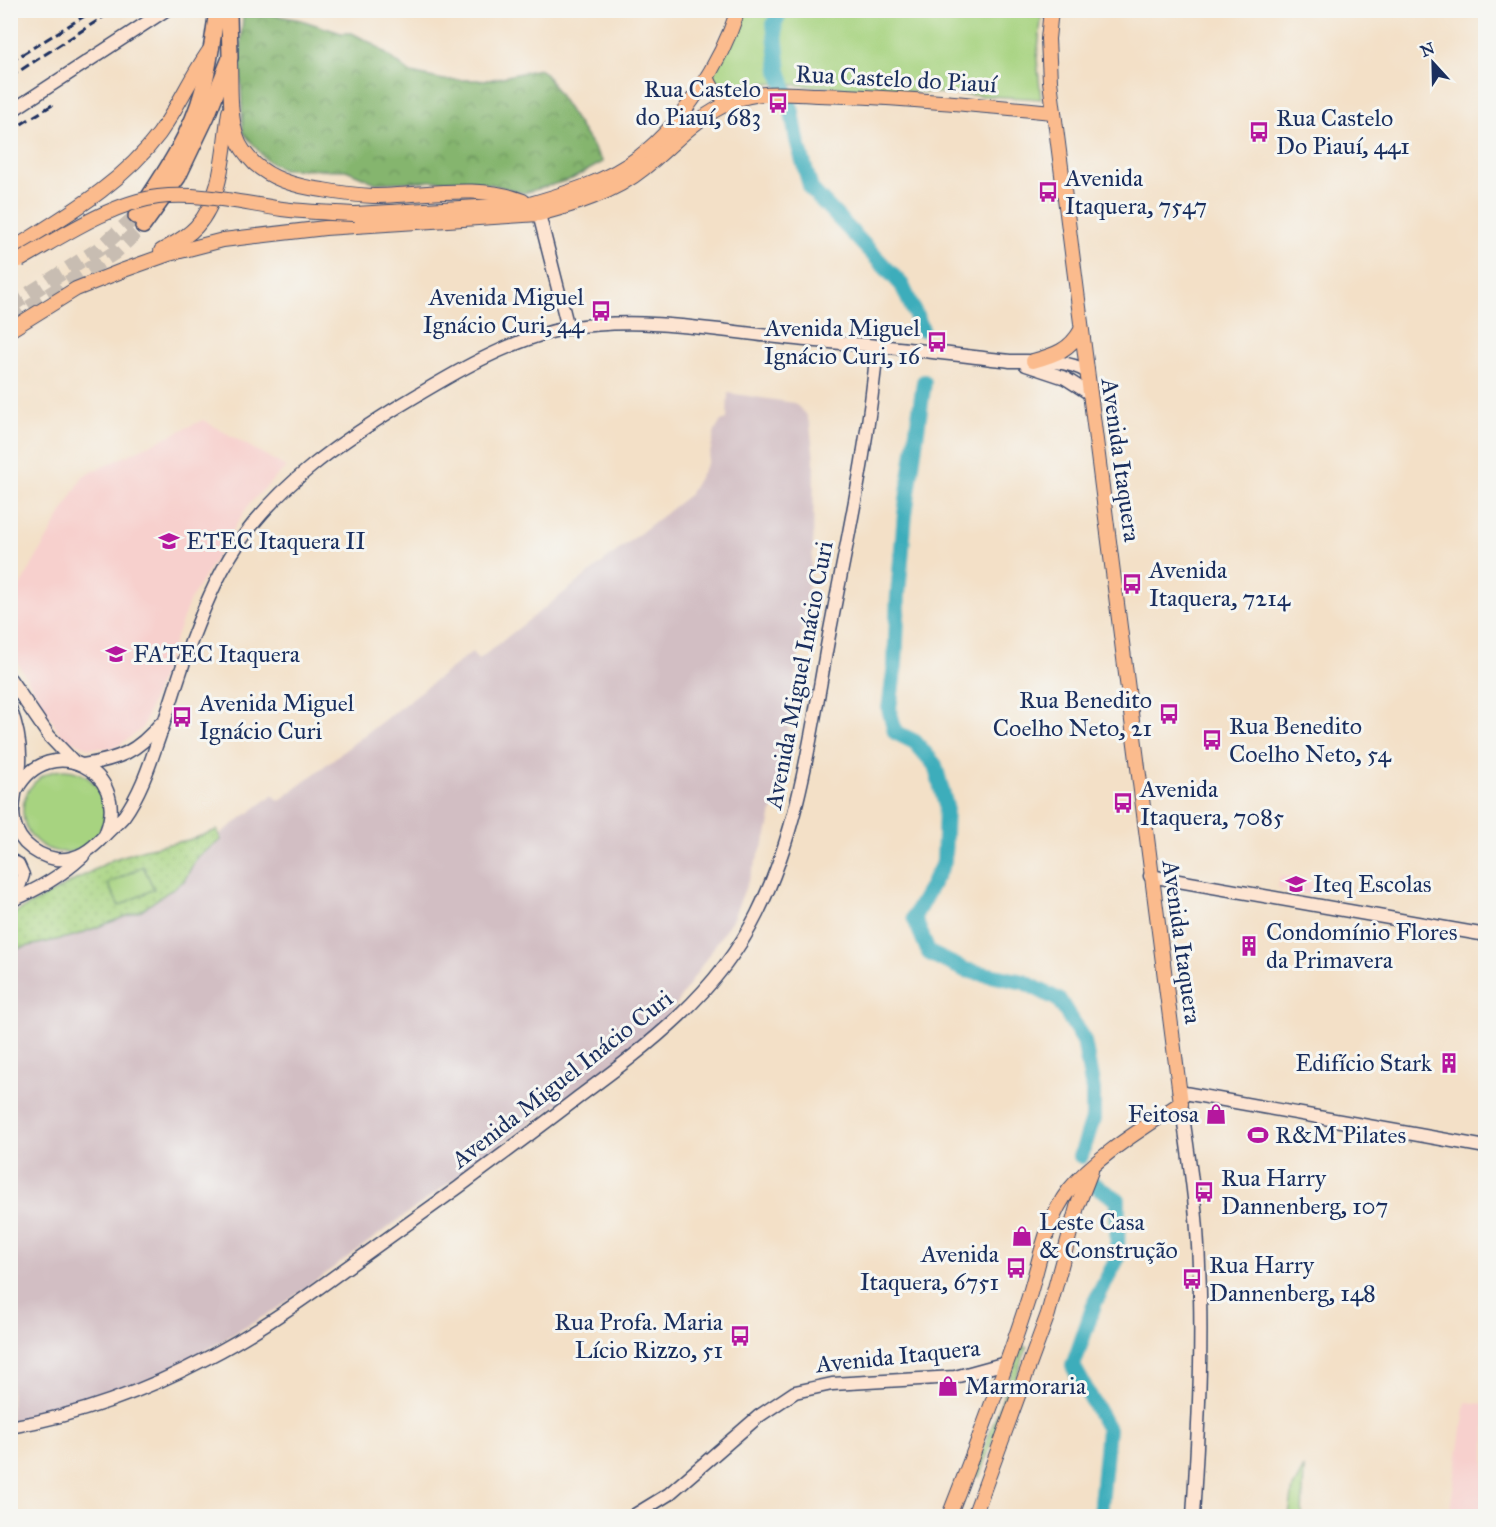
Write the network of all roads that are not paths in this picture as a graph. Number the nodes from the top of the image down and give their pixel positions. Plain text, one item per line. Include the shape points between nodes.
1 (166, 10) edge
2 (738, 10) edge
3 (1052, 10) edge
4 (223, 11) edge
5 (212, 47) junction
6 (230, 58) junction
7 (708, 79) junction
8 (231, 97) junction
9 (693, 99) junction
10 (736, 100) junction
11 (10, 112) edge
12 (1054, 112) junction
13 (708, 113) junction
14 (534, 209) junction
15 (14, 258) edge
16 (124, 270) junction
17 (568, 328) junction
18 (10, 330) edge
19 (1081, 330) junction
20 (877, 346) junction
21 (1010, 361) junction
22 (1033, 361) junction
23 (1087, 372) junction
24 (1090, 394) junction
25 (10, 679) edge
26 (10, 708) edge
27 (167, 716) junction
28 (79, 763) junction
29 (13, 798) edge
30 (104, 836) junction
31 (86, 853) junction
32 (10, 860) edge
33 (1150, 876) junction
34 (10, 893) edge
35 (10, 901) edge
36 (1485, 935) edge
37 (1180, 1097) junction
38 (1485, 1147) edge
39 (1093, 1167) junction
40 (1006, 1364) junction
41 (10, 1427) edge
42 (633, 1516) edge
43 (949, 1516) edge
44 (974, 1516) edge
45 (1193, 1516) edge

1 - 11 street
2 - 7 main road
3 - 12 main road, Avenida Itaquera via 1048,57
4 - 5 highway
4 - 6 highway
5 - 6 highway via 203,91 191,123 139,221 177,177 195,144
5 - 15 main road via 142,153
6 - 8 main road
7 - 9 main road
7 - 10 main road via 719,95
8 - 14 main road via 237,140 247,157 278,179 304,188 373,196 459,192 501,195
8 - 16 main road via 217,183 206,214 182,240
9 - 13 main road via 706,101
9 - 14 main road via 661,138 638,158
10 - 12 main road, Rua Castelo do Piauí via 761,94 798,94 898,98
10 - 13 main road, Rua Castelo do Piauí
12 - 19 main road, Avenida Itaquera
13 - 14 main road, Rua Castelo do Piauí via 641,171 603,192 559,209
14 - 15 main road, bridge via 356,214 198,197 158,197 123,207
14 - 16 main road via 222,240
14 - 17 street
16 - 18 main road via 76,289
17 - 20 street via 694,327
17 - 27 street via 509,348 434,385 358,433 287,487 248,530 224,568 201,616
19 - 22 main road via 1068,348
19 - 23 main road, Avenida Itaquera
20 - 21 street
20 - 41 street, Avenida Miguel Inácio Curi via 866,441 796,808 785,848 761,906 720,974 686,1011 617,1069 297,1304 213,1356 152,1386
21 - 22 street
21 - 24 street via 1065,378
22 - 23 street via 1076,366
23 - 24 main road, Avenida Itaquera
24 - 33 main road, Avenida Itaquera
25 - 28 street via 49,736
26 - 29 street via 20,742
27 - 28 street via 147,740 121,756
27 - 30 street via 137,795
28 - 29 street via 59,760 31,770
28 - 30 street via 97,775 107,788 111,820
29 - 31 street via 15,828 32,850 58,859
30 - 31 street
31 - 35 street via 45,885
32 - 34 street via 18,864 22,875 20,884
33 - 36 street
33 - 37 main road, Avenida Itaquera
37 - 38 street
37 - 39 main road, Avenida Itaquera
37 - 45 street via 1199,1267 1200,1366
39 - 40 main road, Avenida Itaquera via 1067,1193 1051,1224
39 - 44 main road via 1077,1208 1048,1314
40 - 42 street, Avenida Itaquera via 955,1377 831,1384 795,1392 759,1416 669,1494
40 - 43 main road

